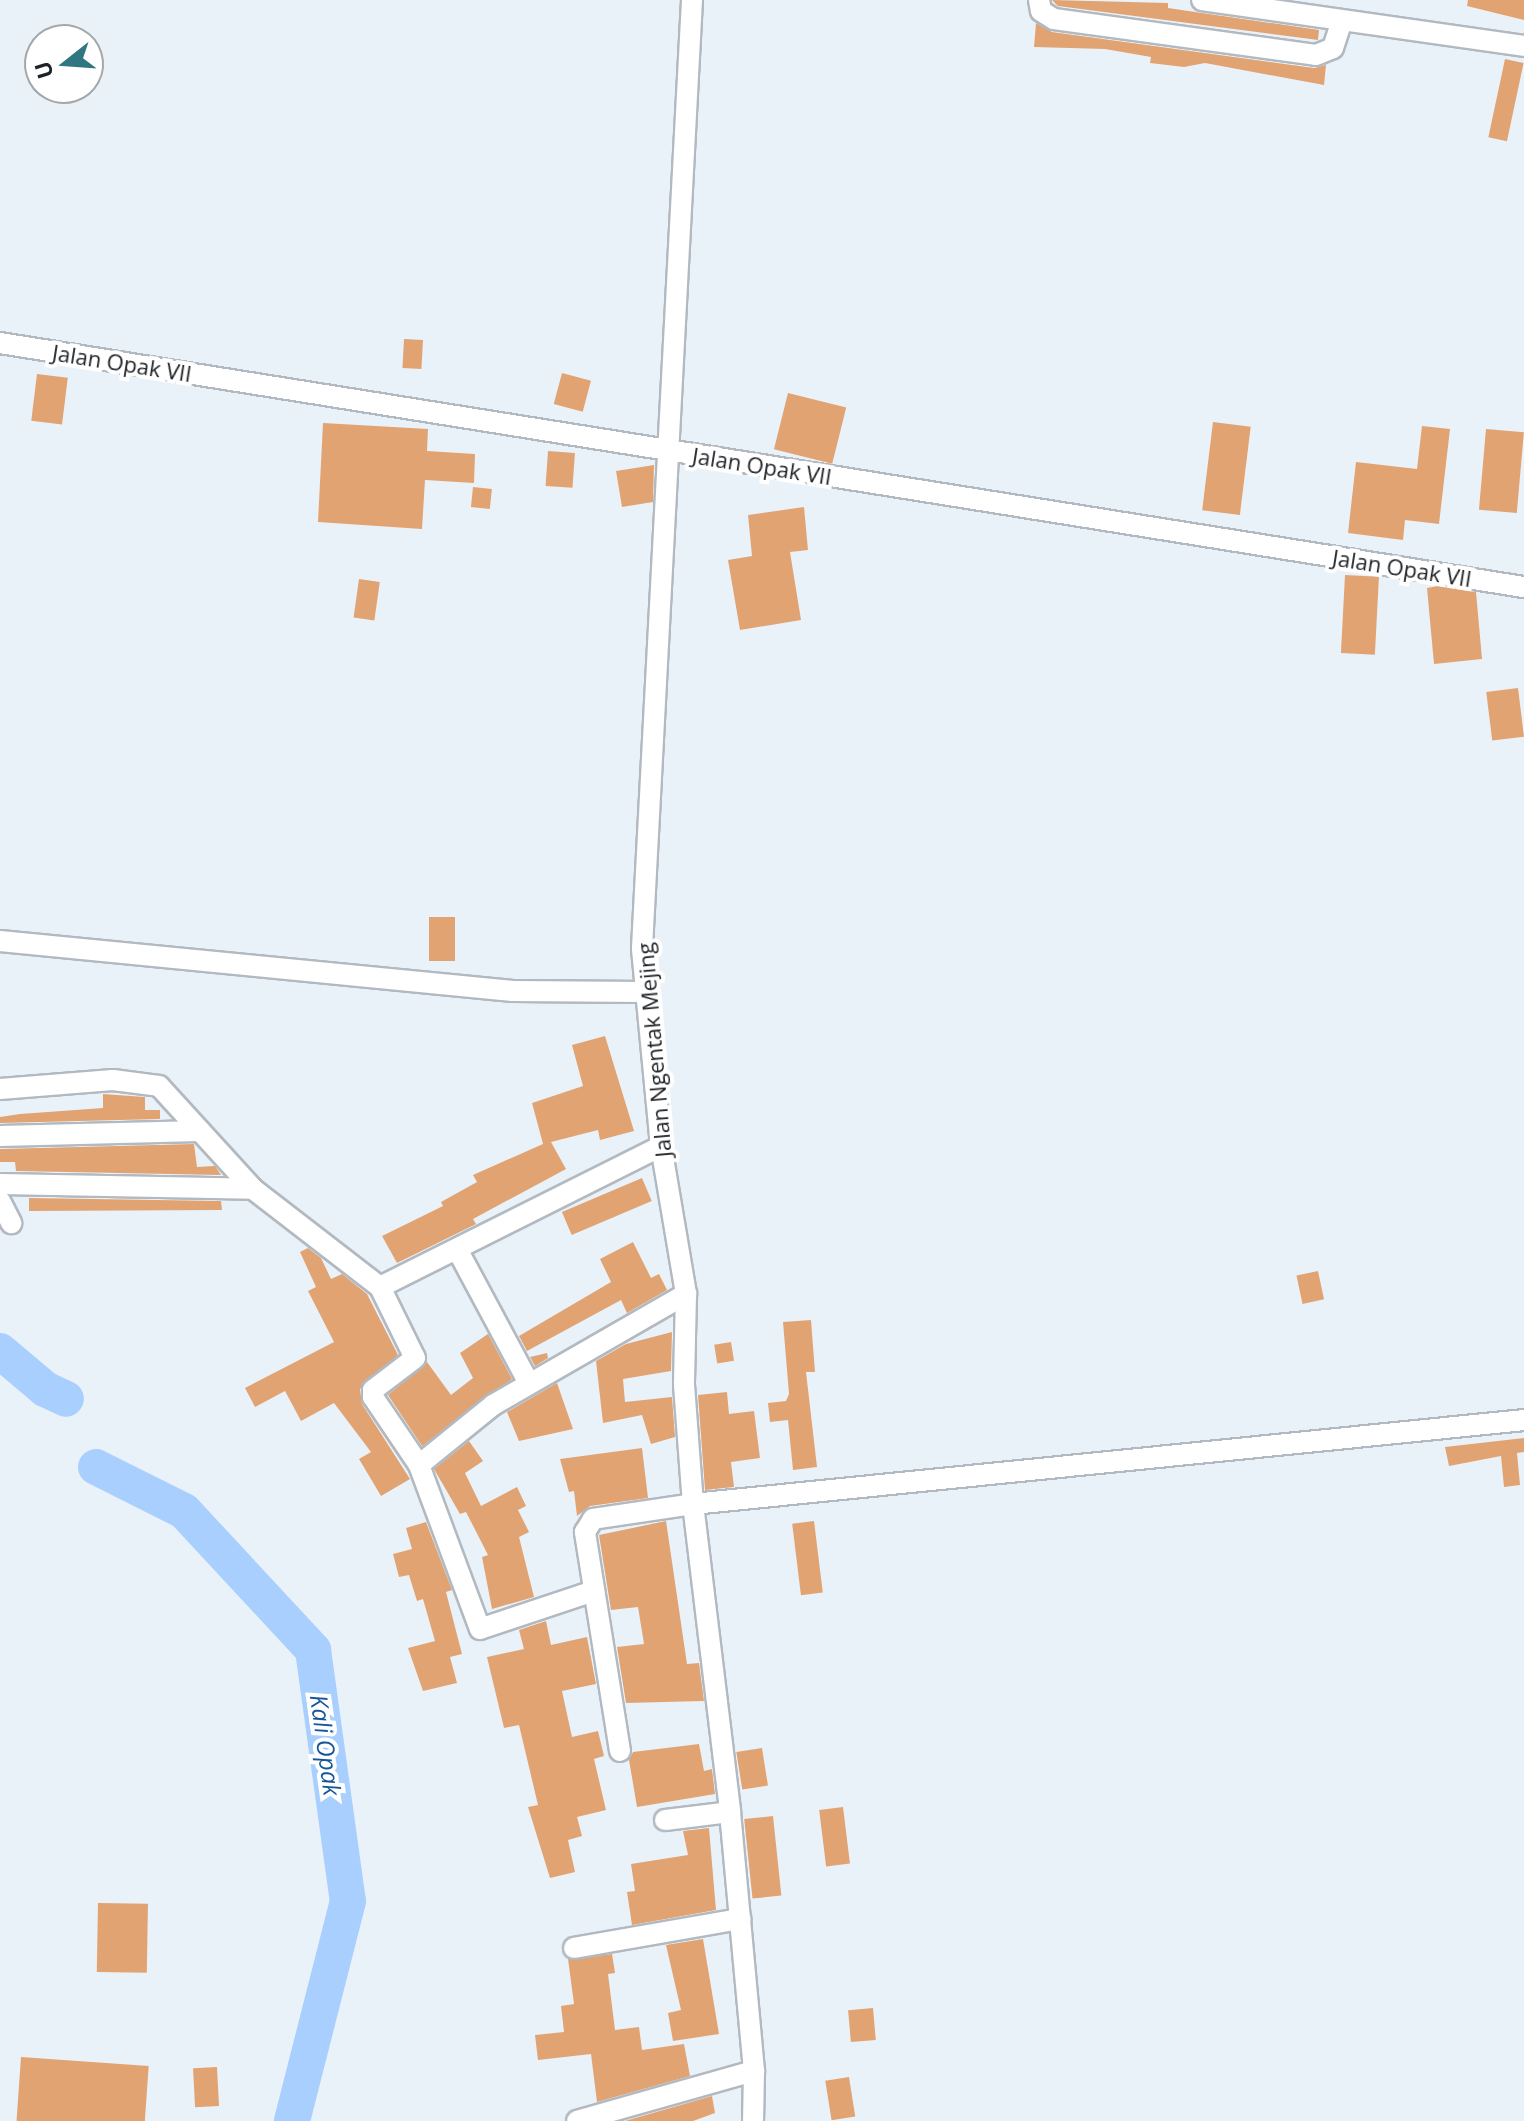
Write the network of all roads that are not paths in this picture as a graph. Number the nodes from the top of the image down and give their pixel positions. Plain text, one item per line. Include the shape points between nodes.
1 (692, 0) edge
2 (1039, 0) edge
3 (1202, 0) edge
4 (1342, 20) junction
5 (1524, 46) edge
6 (0, 343) edge
7 (672, 451) junction
8 (1524, 587) edge
9 (0, 941) edge
10 (645, 992) junction
11 (0, 1089) edge
12 (200, 1131) junction
13 (0, 1136) edge
14 (661, 1146) junction
15 (0, 1184) edge
16 (253, 1189) junction
17 (0, 1201) edge
18 (11, 1223) dead end
19 (457, 1249) junction
20 (380, 1287) junction
21 (686, 1294) junction
22 (529, 1383) junction
23 (1524, 1420) edge
24 (419, 1465) junction
25 (693, 1504) junction
26 (594, 1591) junction
27 (620, 1751) dead end
28 (730, 1812) junction
29 (665, 1820) dead end
30 (740, 1919) junction
31 (574, 1948) dead end
32 (754, 2071) junction
33 (577, 2121) edge
34 (753, 2121) edge

1 - 7 street, Jalan Ngentak Mejing
2 - 4 street via 1041,11 1054,19 1316,55 1333,48
3 - 4 street
4 - 5 street
6 - 7 street, Jalan Opak VII
7 - 8 street, Jalan Opak VII
7 - 10 street, Jalan Ngentak Mejing via 645,861
9 - 10 street via 513,991
10 - 14 street, Jalan Ngentak Mejing
11 - 12 street via 137,1081 159,1086
12 - 13 street
12 - 16 street
14 - 19 street
14 - 21 street, Jalan Ngentak Mejing
15 - 16 street
16 - 20 street
17 - 18 street
19 - 20 street
19 - 22 street
20 - 24 street via 415,1358 373,1390 373,1397
21 - 22 street
21 - 25 street, Jalan Ngentak Mejing via 684,1385
22 - 24 street
23 - 25 street
24 - 26 street via 480,1629
25 - 26 street via 590,1521 585,1532
25 - 28 street, Jalan Ngentak Mejing
26 - 27 street
28 - 29 street
28 - 30 street, Jalan Ngentak Mejing
30 - 31 street
30 - 32 street, Jalan Ngentak Mejing
32 - 33 street
32 - 34 street, Jalan Ngentak Mejing

